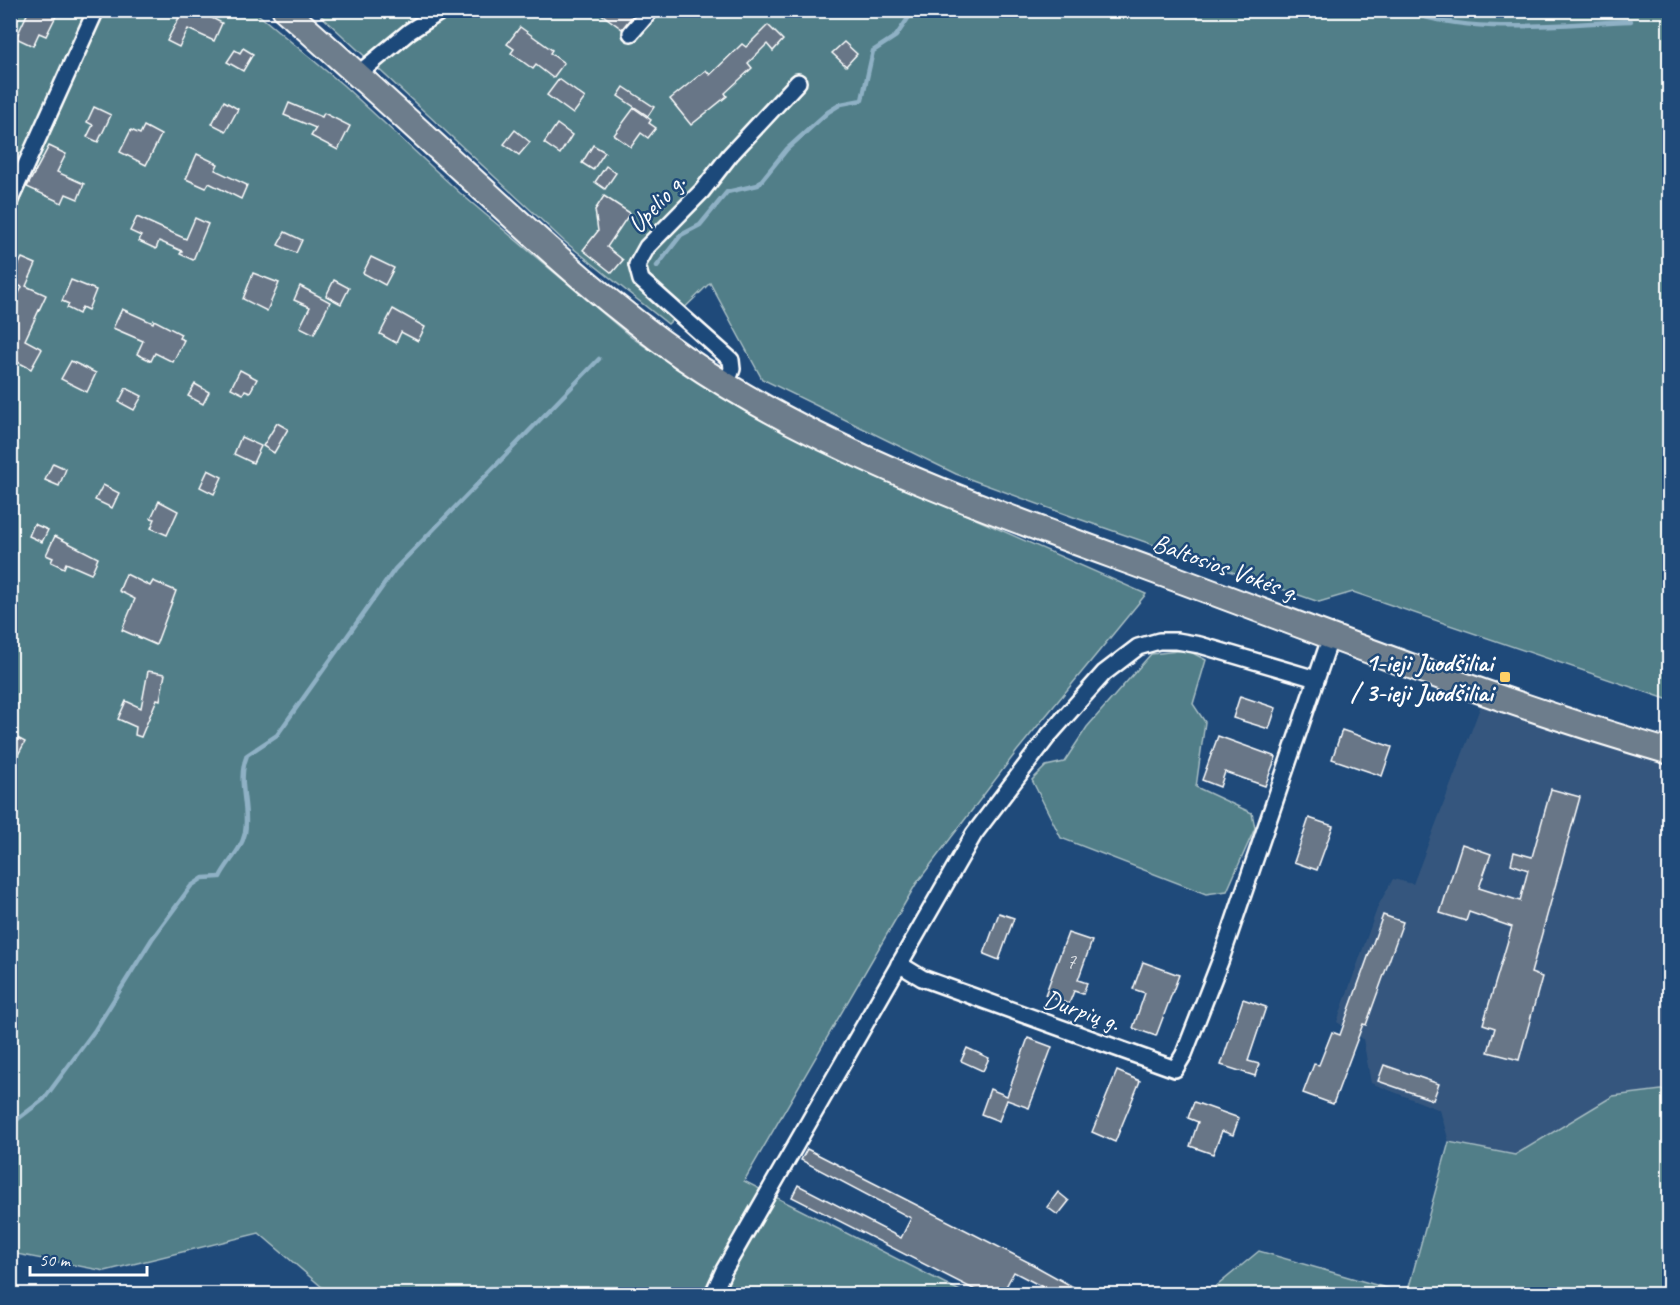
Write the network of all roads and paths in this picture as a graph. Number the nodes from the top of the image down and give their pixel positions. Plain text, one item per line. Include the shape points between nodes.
1 (96, 10) edge
2 (285, 10) edge
3 (443, 10) edge
4 (651, 10) edge
5 (631, 33) dead end
6 (358, 74) junction
7 (798, 82) dead end
8 (10, 200) edge
9 (726, 385) junction
10 (1331, 636) junction
11 (1316, 679) junction
12 (1670, 752) edge
13 (899, 964) junction
14 (713, 1294) edge

1 - 8 street
2 - 6 main road, Baltosios Vokės g.
3 - 6 street via 410,31
4 - 5 street
6 - 9 main road, Baltosios Vokės g. via 591,286 640,326
7 - 9 street, Upelio g. via 647,247 637,265 641,280 731,360
9 - 10 main road, Baltosios Vokės g. via 898,471 1012,518
10 - 11 street, Durpių g.
10 - 12 main road, Baltosios Vokės g. via 1583,727
11 - 13 street via 1177,641 1138,647 1120,658 1049,735 1001,795
11 - 13 street, Durpių g. via 1221,959 1185,1054 1175,1069 922,978
13 - 14 street

